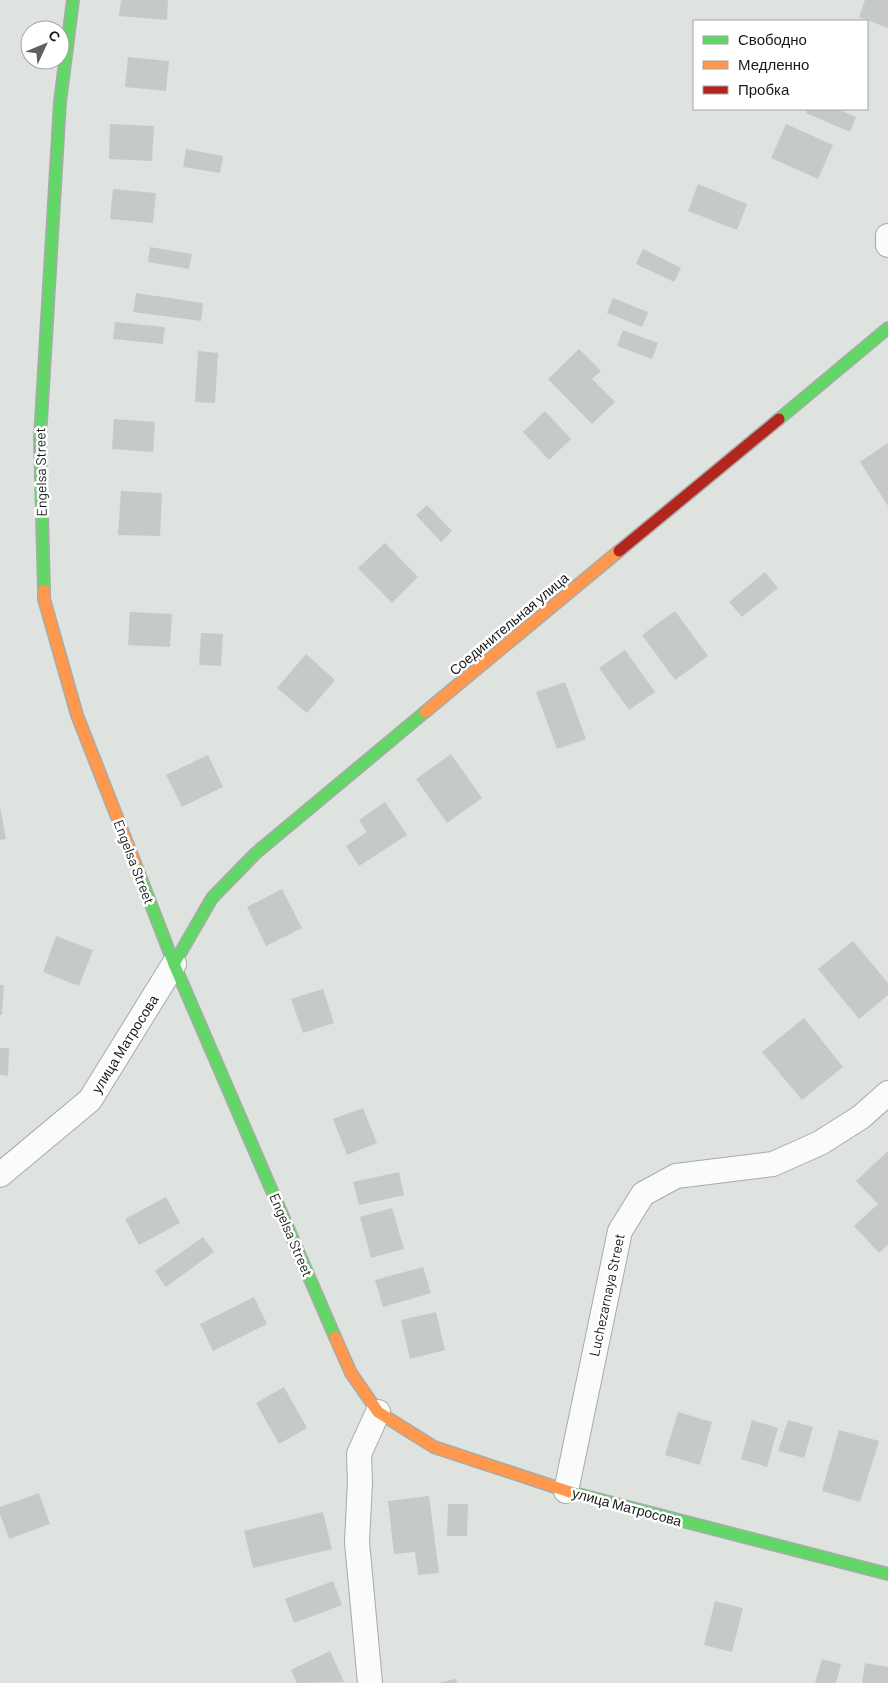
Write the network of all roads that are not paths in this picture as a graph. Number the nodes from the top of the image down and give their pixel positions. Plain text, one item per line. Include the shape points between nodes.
1 (73, 0) edge
2 (888, 236) edge
3 (888, 245) edge
4 (888, 328) edge
5 (174, 964) junction
6 (888, 1093) edge
7 (0, 1175) edge
8 (378, 1412) junction
9 (566, 1491) junction
10 (888, 1574) edge
11 (370, 1683) edge

1 - 5 street, Engelsa Street via 60,102 40,438 44,599 77,715
2 - 3 street
4 - 5 street, Соединительная улица via 256,853 212,898
5 - 7 street, улица Матросова via 90,1100
5 - 8 street, Engelsa Street via 351,1373
6 - 9 street, Luchezarnaya Street via 861,1117 820,1143 773,1164 676,1176 643,1194 620,1231
8 - 9 street, улица Матросова via 434,1448
8 - 11 street via 359,1454 357,1542
9 - 10 street, улица Матросова

